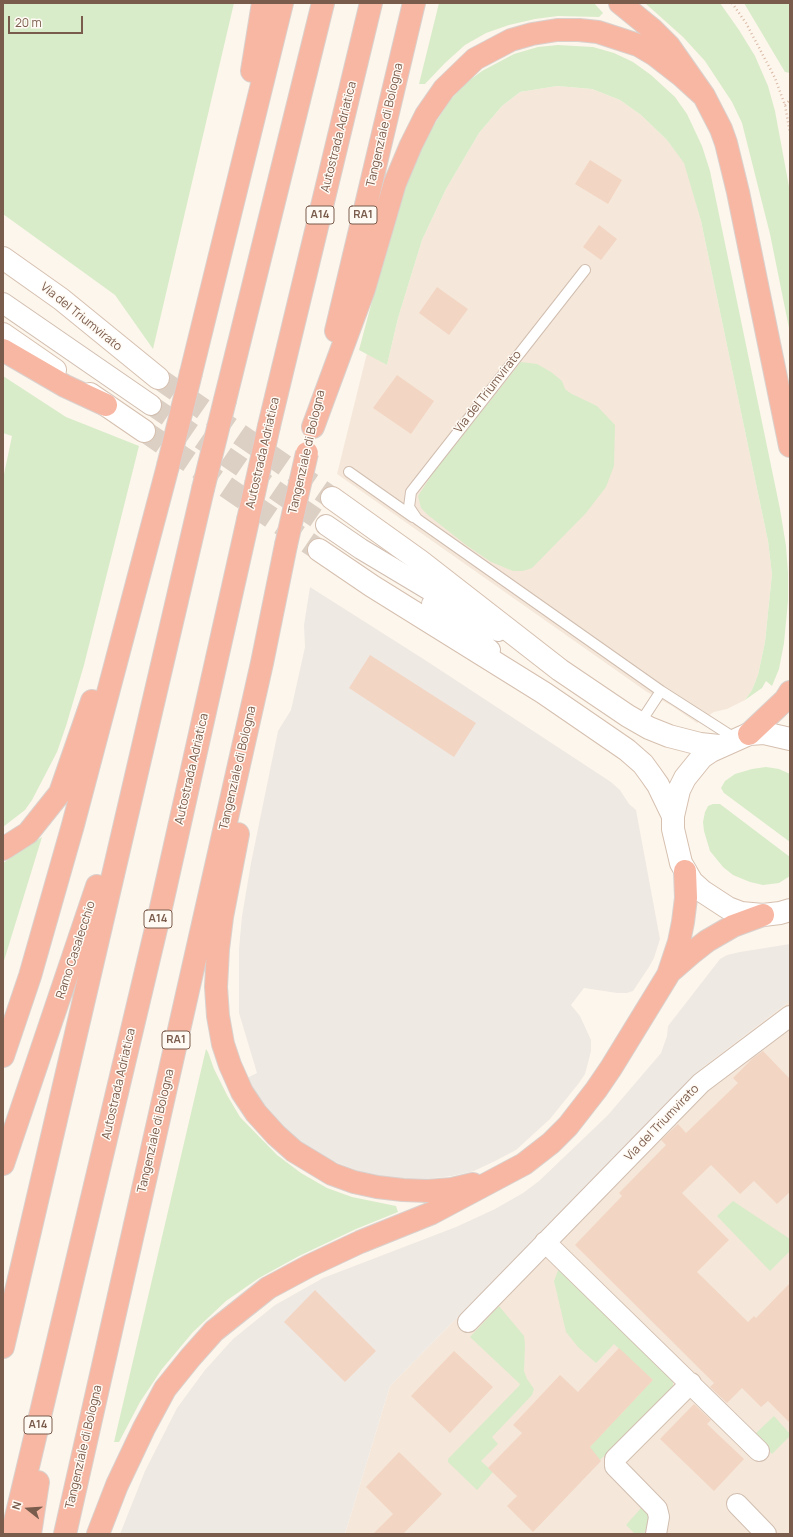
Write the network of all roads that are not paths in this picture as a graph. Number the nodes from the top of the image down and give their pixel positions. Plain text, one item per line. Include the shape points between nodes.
1 (263, 3) edge
2 (282, 3) edge
3 (322, 3) edge
4 (371, 3) edge
5 (414, 3) edge
6 (620, 3) edge
7 (704, 96) junction
8 (3, 258) edge
9 (585, 270) dead end
10 (209, 297) junction
11 (3, 303) edge
12 (3, 334) edge
13 (3, 350) edge
14 (158, 378) tunnel mouth
15 (106, 405) junction
16 (151, 405) tunnel mouth
17 (313, 427) junction
18 (144, 431) tunnel mouth
19 (790, 446) edge
20 (349, 472) dead end
21 (332, 498) tunnel mouth
22 (417, 519) junction
23 (326, 525) tunnel mouth
24 (151, 530) junction
25 (361, 549) junction
26 (320, 550) tunnel mouth
27 (262, 662) junction
28 (560, 670) junction
29 (661, 691) junction
30 (790, 692) edge
31 (544, 693) junction
32 (640, 723) junction
33 (145, 734) junction
34 (790, 739) edge
35 (735, 740) junction
36 (672, 816) junction
37 (3, 849) edge
38 (685, 871) junction
39 (790, 910) edge
40 (763, 915) junction
41 (668, 975) junction
42 (790, 1016) edge
43 (3, 1056) edge
44 (3, 1164) edge
45 (508, 1173) junction
46 (545, 1242) junction
47 (64, 1316) junction
48 (468, 1322) dead end
49 (3, 1347) edge
50 (691, 1383) junction
51 (759, 1450) dead end
52 (737, 1504) dead end
53 (12, 1534) edge
54 (30, 1534) edge
55 (65, 1534) edge
56 (98, 1534) edge
57 (656, 1534) edge
58 (766, 1534) edge

1 - 10 highway
2 - 10 highway
3 - 33 highway, bridge
4 - 47 highway, Autostrada Adriatica / A14, bridge via 269,426 160,912
5 - 17 highway, Tangenziale di Bologna / RA1
6 - 7 highway via 669,46
7 - 17 highway via 655,55 638,45 598,32 557,30 532,34 511,40 475,59 444,89 426,115 411,145 395,183 364,289
7 - 19 highway via 720,129 732,167
8 - 14 main road, Via del Triumvirato via 61,299
9 - 22 lane, Via del Triumvirato via 411,492 409,507
10 - 24 highway, bridge
11 - 16 street
12 - 15 main road
13 - 15 highway via 65,386
15 - 18 main road
17 - 27 highway, Tangenziale di Bologna / RA1, bridge
20 - 22 lane
21 - 28 main road via 420,561
22 - 29 lane
23 - 25 street
24 - 37 highway via 60,793 28,833
24 - 43 highway via 71,832 30,976
25 - 28 street
25 - 31 street
26 - 31 main road via 384,594
27 - 45 highway via 238,833 222,917 216,987 223,1044 242,1092 256,1113 294,1151 332,1174 354,1182 377,1187 427,1191 452,1189
27 - 55 highway, Tangenziale di Bologna / RA1
28 - 32 main road
29 - 32 lane
29 - 35 lane
30 - 35 highway via 785,700
31 - 36 main road via 637,758 658,785
32 - 35 main road via 669,736 700,744
33 - 44 highway, Ramo Casalecchio via 88,915
33 - 49 highway
34 - 35 main road via 764,733
35 - 36 main road via 702,757 685,778
36 - 38 main road via 676,848
38 - 40 main road via 692,882 719,903 741,913
38 - 41 highway via 686,898 683,922
39 - 40 main road
40 - 41 highway via 733,926 707,941
41 - 45 highway via 600,1085 568,1126 537,1154
42 - 46 street, Via del Triumvirato via 701,1083
45 - 56 highway via 432,1213 360,1242 268,1288 214,1331 165,1389 117,1485
46 - 48 street, Via del Triumvirato
46 - 50 street
47 - 53 highway, Autostrada Adriatica / A14
47 - 54 highway, A14
50 - 51 street
50 - 57 street via 615,1459 615,1466 657,1509 659,1517
52 - 58 street

